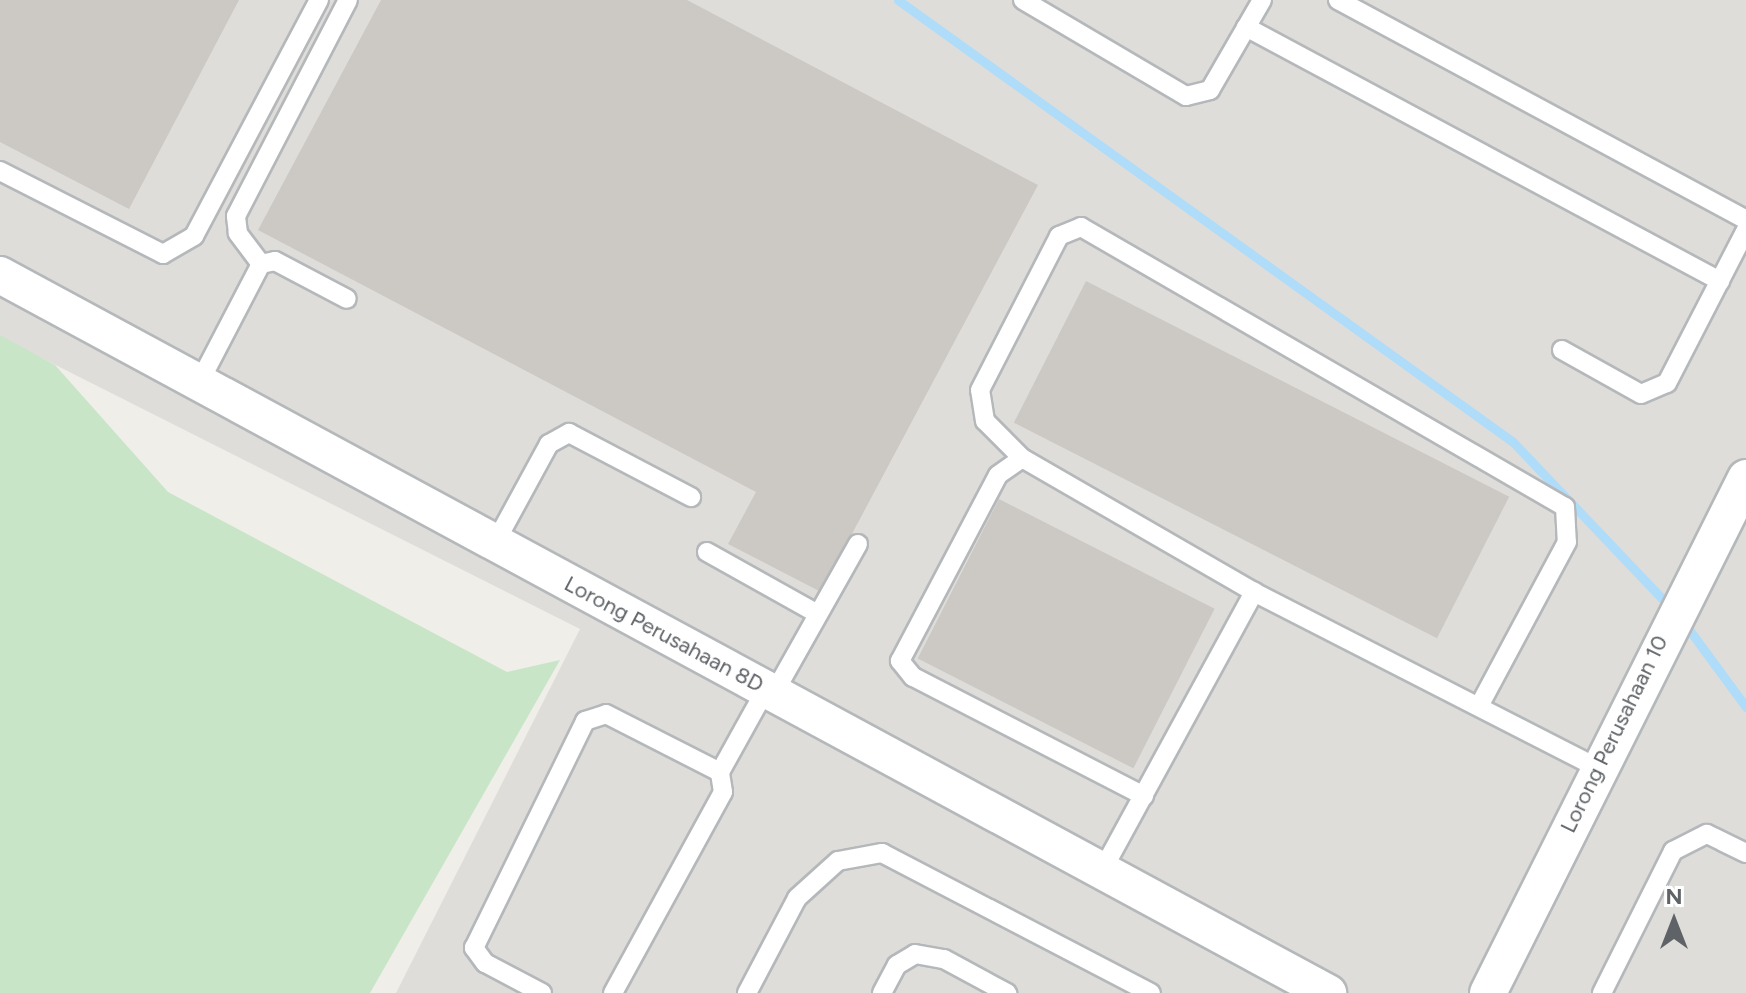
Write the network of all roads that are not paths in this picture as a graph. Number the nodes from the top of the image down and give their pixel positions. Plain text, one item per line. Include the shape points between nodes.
1 (319, 0) edge
2 (348, 0) edge
3 (1023, 0) edge
4 (1262, 0) edge
5 (1338, 0) edge
6 (1246, 27) junction
7 (0, 171) edge
8 (1746, 220) edge
9 (1746, 230) edge
10 (261, 264) junction
11 (0, 275) edge
12 (1720, 281) junction
13 (347, 299) dead end
14 (1562, 350) dead end
15 (199, 383) junction
16 (1022, 458) junction
17 (1744, 482) edge
18 (691, 497) dead end
19 (495, 543) junction
20 (858, 544) dead end
21 (707, 552) dead end
22 (1254, 592) junction
23 (816, 613) junction
24 (770, 691) junction
25 (1479, 706) junction
26 (1598, 768) junction
27 (720, 772) junction
28 (1144, 796) junction
29 (1746, 853) edge
30 (1102, 871) junction
31 (542, 993) edge
32 (613, 993) edge
33 (747, 993) edge
34 (882, 993) edge
35 (1007, 993) edge
36 (1151, 993) edge
37 (1328, 993) edge
38 (1488, 993) edge
39 (1602, 993) edge

1 - 7 lane via 194,236 163,254
2 - 10 lane via 236,216 238,233
3 - 6 lane via 1186,96 1210,90
4 - 6 lane
5 - 8 lane
6 - 12 lane
9 - 12 lane
10 - 13 lane via 275,261
10 - 15 lane
11 - 15 street, Lorong Perusahaan 8D
12 - 14 lane via 1667,383 1641,394
15 - 19 street, Lorong Perusahaan 8D
16 - 22 lane
16 - 25 lane via 985,421 980,390 1059,236 1081,227 1565,507 1567,542
16 - 28 lane via 998,475 900,661 913,677
17 - 26 street, Lorong Perusahaan 10 via 1664,629
18 - 19 lane via 569,433 549,444
19 - 24 street, Lorong Perusahaan 8D
20 - 23 lane
21 - 23 lane
22 - 25 lane
22 - 28 lane
23 - 24 lane
24 - 27 lane
24 - 30 street, Lorong Perusahaan 8D
25 - 26 lane
26 - 38 street, Lorong Perusahaan 10
27 - 31 lane via 606,714 585,721 474,948 485,963
27 - 32 lane via 723,792
28 - 30 lane
29 - 39 lane via 1707,834 1673,851
30 - 37 street, Lorong Perusahaan 8D
33 - 36 lane via 797,898 838,861 882,853
34 - 35 lane via 897,965 915,954 944,959

